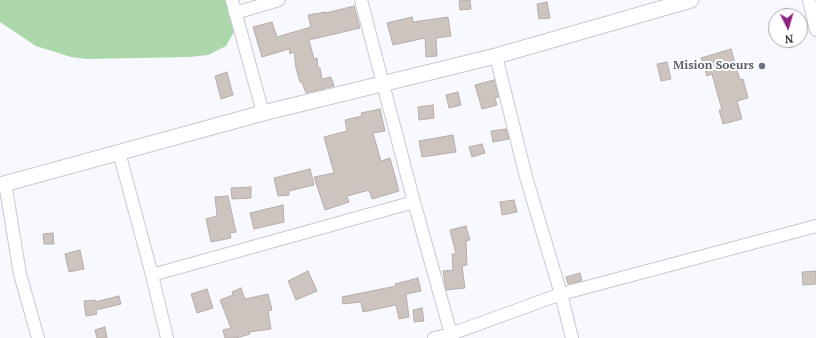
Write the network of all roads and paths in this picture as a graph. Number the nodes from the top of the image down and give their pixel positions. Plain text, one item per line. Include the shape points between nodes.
1 (232, 0) edge
2 (279, 0) edge
3 (361, 0) edge
4 (691, 0) edge
5 (809, 0) edge
6 (235, 13) junction
7 (816, 30) edge
8 (496, 56) junction
9 (382, 84) junction
10 (263, 113) junction
11 (119, 152) junction
12 (2, 184) edge
13 (414, 202) junction
14 (816, 226) edge
15 (152, 275) junction
16 (561, 294) junction
17 (451, 334) junction
18 (38, 338) edge
19 (167, 338) edge
20 (434, 338) edge
21 (572, 338) edge

1 - 6 street
2 - 6 street
3 - 9 street
4 - 8 street
5 - 7 street
6 - 10 street
8 - 9 street
8 - 16 street via 526,177
9 - 10 street
9 - 13 street
10 - 11 street
11 - 12 street
11 - 15 street
12 - 18 street via 20,274
13 - 15 street
13 - 17 street
14 - 16 street
15 - 19 street
16 - 17 street
16 - 21 street
17 - 20 street

